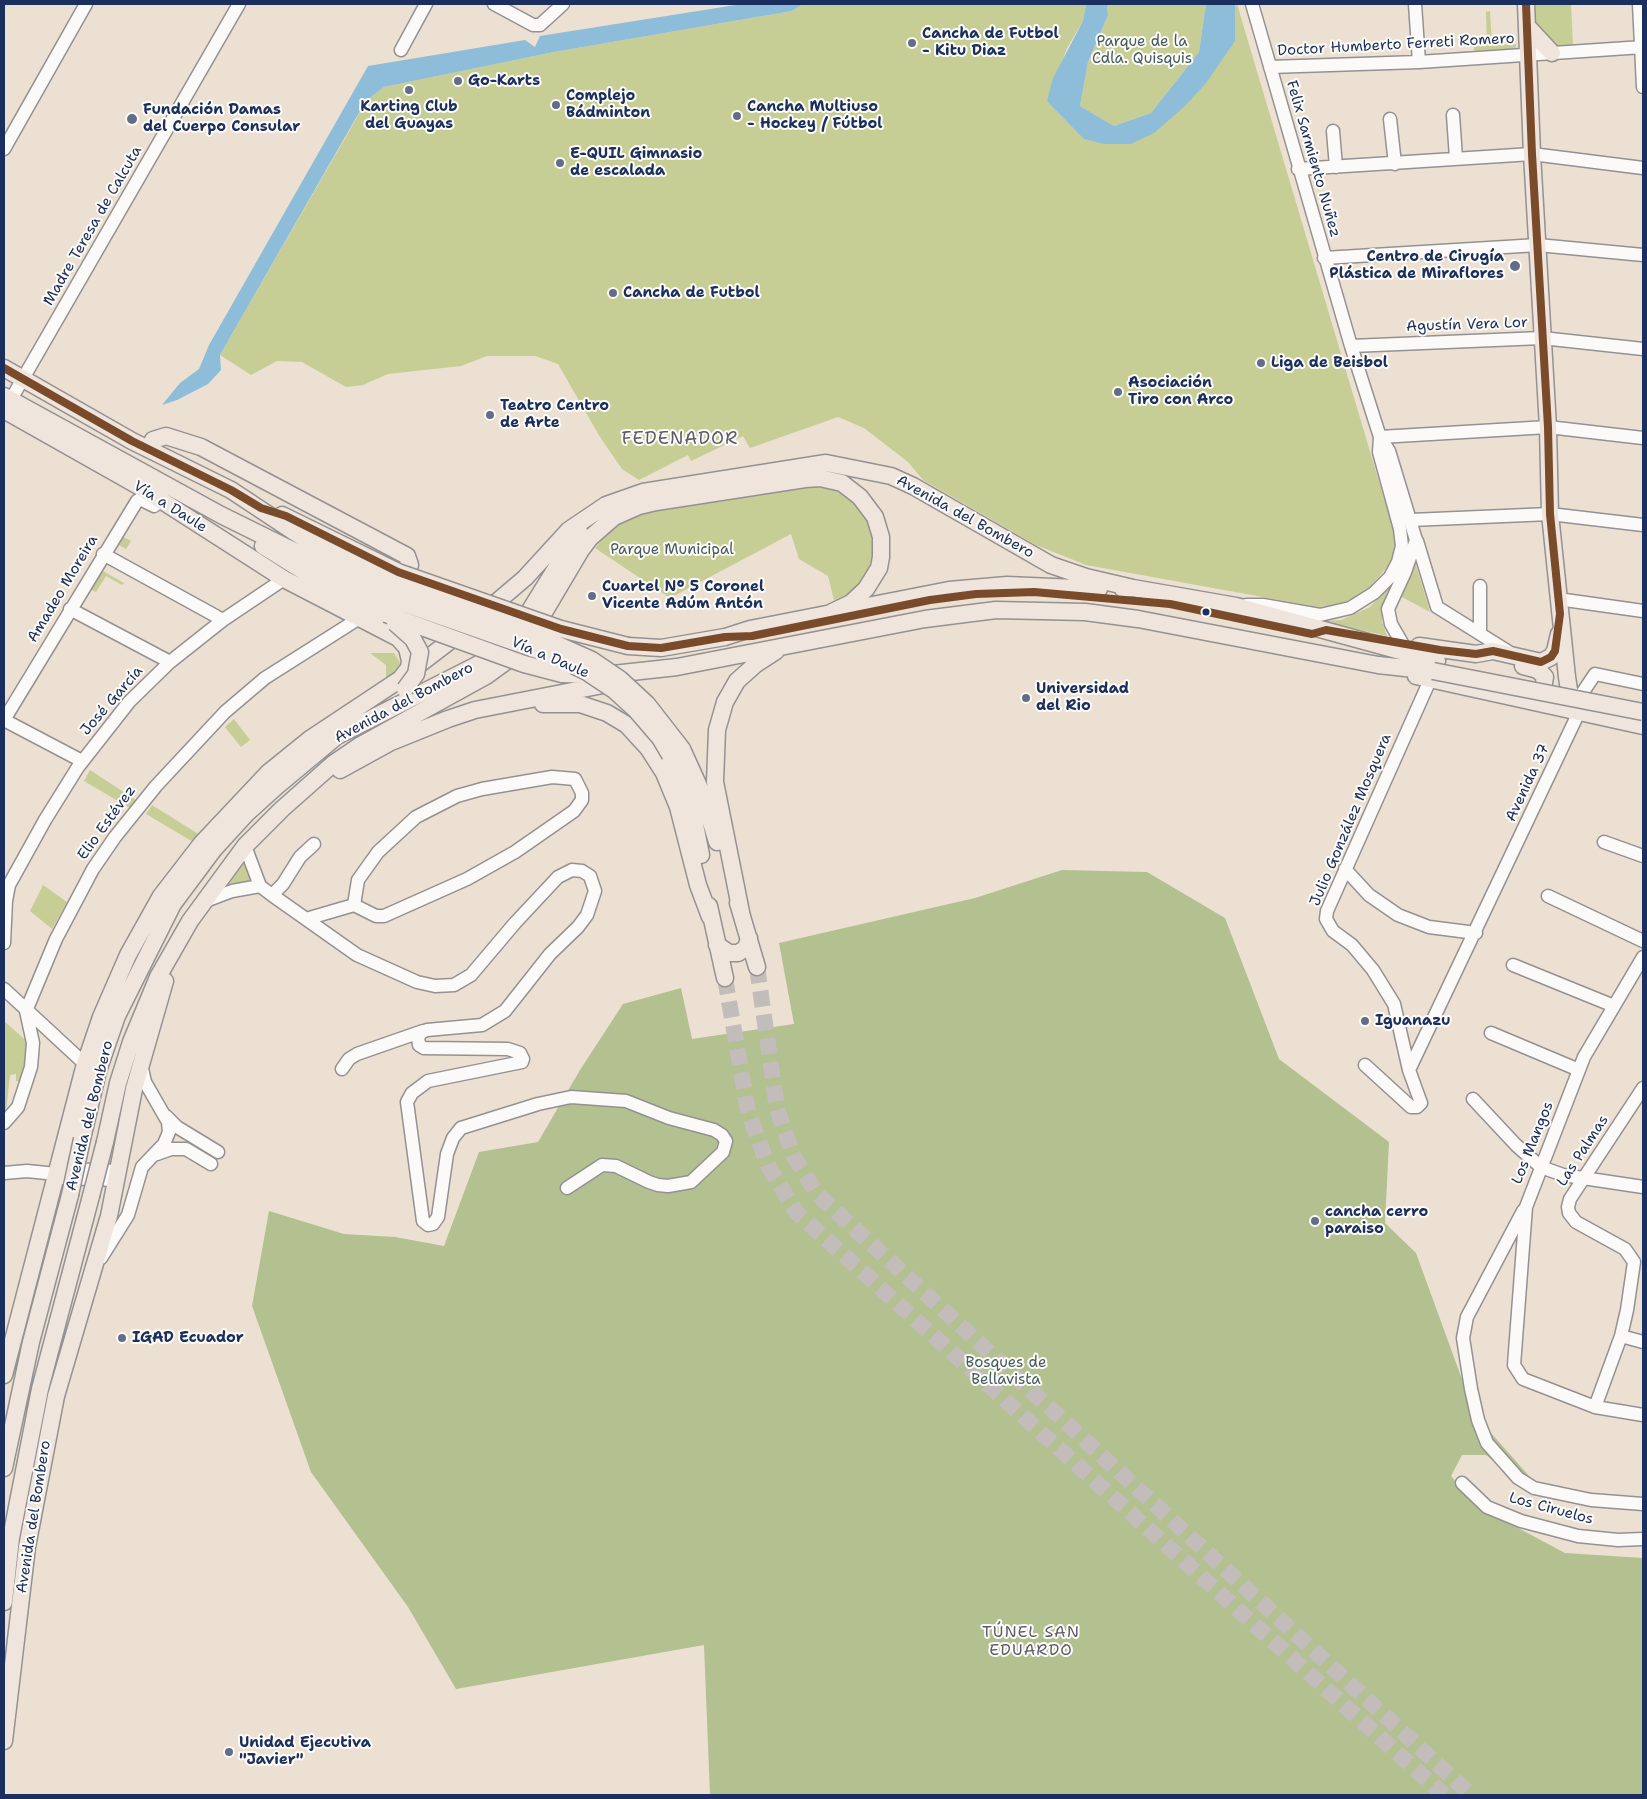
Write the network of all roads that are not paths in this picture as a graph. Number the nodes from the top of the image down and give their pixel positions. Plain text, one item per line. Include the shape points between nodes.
1 (86, 4) edge
2 (239, 4) edge
3 (426, 4) edge
4 (494, 4) edge
5 (563, 4) edge
6 (1252, 4) edge
7 (1415, 4) edge
8 (1526, 4) edge
9 (1640, 4) edge
10 (516, 9) edge
11 (1527, 26) junction
12 (1643, 47) edge
13 (401, 50) dead end
14 (1552, 53) junction
15 (1528, 54) junction
16 (1419, 62) junction
17 (1270, 67) junction
18 (1643, 86) edge
19 (1453, 116) dead end
20 (1390, 119) dead end
21 (1333, 131) dead end
22 (4, 149) edge
23 (1532, 154) junction
24 (1456, 158) junction
25 (1395, 164) junction
26 (1336, 167) junction
27 (1643, 168) edge
28 (1298, 169) junction
29 (1538, 245) junction
30 (1643, 255) edge
31 (1324, 258) junction
32 (1542, 338) junction
33 (1351, 346) junction
34 (1643, 350) edge
35 (4, 356) edge
36 (4, 368) edge
37 (26, 374) junction
38 (6, 407) edge
39 (1548, 427) junction
40 (1380, 437) junction
41 (1643, 438) edge
42 (153, 440) junction
43 (231, 490) junction
44 (161, 501) junction
45 (590, 514) junction
46 (1550, 514) junction
47 (221, 515) junction
48 (1411, 520) junction
49 (1643, 525) edge
50 (1416, 540) junction
51 (103, 554) junction
52 (284, 578) junction
53 (1480, 586) dead end
54 (1133, 588) junction
55 (381, 605) junction
56 (1236, 606) junction
57 (1559, 607) junction
58 (70, 609) junction
59 (1643, 611) edge
60 (832, 612) junction
61 (223, 620) junction
62 (1326, 630) junction
63 (1480, 634) junction
64 (1402, 643) junction
65 (785, 646) junction
66 (1476, 654) junction
67 (1518, 657) junction
68 (170, 662) junction
69 (677, 667) junction
70 (1433, 671) junction
71 (1643, 684) edge
72 (402, 685) junction
73 (1577, 691) junction
74 (1643, 701) edge
75 (1531, 702) junction
76 (498, 705) junction
77 (1643, 707) edge
78 (1643, 712) edge
79 (4, 720) edge
80 (1643, 726) edge
81 (338, 736) junction
82 (676, 752) junction
83 (82, 761) junction
84 (296, 796) junction
85 (1604, 842) dead end
86 (314, 844) dead end
87 (245, 846) junction
88 (1643, 856) edge
89 (1345, 869) junction
90 (9, 876) edge
91 (260, 886) junction
92 (272, 896) junction
93 (1548, 896) dead end
94 (4, 898) edge
95 (202, 902) junction
96 (354, 904) junction
97 (741, 912) junction
98 (710, 917) junction
99 (306, 919) junction
100 (1476, 933) junction
101 (749, 938) junction
102 (1643, 941) edge
103 (4, 943) edge
104 (717, 945) junction
105 (173, 949) junction
106 (1643, 957) edge
107 (1513, 964) dead end
108 (757, 968) tunnel mouth
109 (725, 978) tunnel mouth
110 (4, 989) edge
111 (1614, 1006) junction
112 (26, 1011) junction
113 (423, 1031) junction
114 (1491, 1033) dead end
115 (141, 1063) junction
116 (84, 1064) junction
117 (1365, 1065) dead end
118 (342, 1069) dead end
119 (1409, 1070) junction
120 (1579, 1070) junction
121 (1642, 1092) edge
122 (1473, 1099) dead end
123 (164, 1114) junction
124 (4, 1123) edge
125 (218, 1152) dead end
126 (152, 1156) junction
127 (211, 1164) dead end
128 (1541, 1167) junction
129 (4, 1173) edge
130 (56, 1174) junction
131 (117, 1176) junction
132 (1584, 1178) junction
133 (1643, 1187) edge
134 (567, 1188) dead end
135 (1526, 1207) junction
136 (1638, 1263) edge
137 (92, 1273) junction
138 (1621, 1336) junction
139 (1643, 1342) edge
140 (4, 1375) edge
141 (1595, 1407) junction
142 (1643, 1415) edge
143 (4, 1468) edge
144 (1462, 1483) dead end
145 (1643, 1504) edge
146 (1643, 1539) edge
147 (4, 1602) edge
148 (4, 1741) edge

1 - 22 street
2 - 37 street, Madre Teresa de Calcuta
3 - 13 street
4 - 10 street
5 - 10 street via 540,25 533,25
6 - 17 street, Felix Sarmiento Nuñez
7 - 16 street
8 - 11 main road
9 - 12 street
11 - 14 main road
11 - 15 main road
12 - 14 street, Doctor Humberto Ferreti Romero
12 - 18 street
14 - 15 street, Doctor Humberto Ferreti Romero
15 - 16 street, Doctor Humberto Ferreti Romero
15 - 23 main road
16 - 17 street, Doctor Humberto Ferreti Romero
17 - 28 street, Felix Sarmiento Nuñez
19 - 24 street
20 - 25 street
21 - 26 street
23 - 24 street
23 - 27 street
23 - 29 main road
24 - 25 street
25 - 26 street
26 - 28 street
28 - 31 street, Felix Sarmiento Nuñez
29 - 30 street
29 - 31 street
29 - 32 main road
31 - 33 street, Felix Sarmiento Nuñez
32 - 33 street, Agustín Vera Lor
32 - 34 street, Agustín Vera Lor
32 - 39 main road
33 - 40 street, Felix Sarmiento Nuñez
35 - 37 main road, Vía a Daule
36 - 37 main road, Vía a Daule
37 - 38 street, Madre Teresa de Calcuta
37 - 42 main road, Vía a Daule
37 - 43 main road, Vía a Daule via 132,441
38 - 44 main road, Vía a Daule
38 - 47 main road, Vía a Daule via 27,408
39 - 40 street
39 - 41 street
39 - 46 main road
40 - 48 street, Felix Sarmiento Nuñez via 1389,451
40 - 56 street, Felix Sarmiento Nuñez via 1379,452 1402,546 1390,577 1374,593 1350,608 1320,615 1262,605
42 - 43 main road, Vía a Daule via 216,474
42 - 55 main road via 166,436 201,447 407,556 410,565 393,612 384,623
43 - 55 main road, Vía a Daule via 261,508 286,516
44 - 51 street, Amadeo Moreira via 154,506 140,499 136,501
44 - 52 main road, Vía a Daule
45 - 54 main road, Avenida del Bombero via 643,492 826,463 891,476 1051,565
45 - 72 main road, Avenida del Bombero via 569,530 509,592
45 - 81 main road, Avenida del Bombero via 519,628 501,648 477,665
46 - 48 street
46 - 49 street
46 - 57 main road
47 - 55 main road, Vía a Daule
47 - 55 main road, Vía a Daule via 284,559
48 - 50 street, Felix Sarmiento Nuñez
50 - 63 street, Felix Sarmiento Nuñez via 1437,607
50 - 64 street via 1406,572 1388,609 1391,624
51 - 58 street, Amadeo Moreira
51 - 61 street
52 - 55 main road, Vía a Daule
52 - 61 street, José García
53 - 63 street
54 - 56 main road
54 - 60 main road via 1008,585 922,594
55 - 60 main road, Vía a Daule, bridge via 561,630 628,646 661,648
55 - 69 main road, Vía a Daule, bridge via 524,664 562,674 604,675
55 - 72 main road, bridge via 408,632 420,652 419,667
55 - 82 main road, Vía a Daule, bridge via 554,656 587,672 614,690
55 - 112 street, Elio Estévez via 311,647 253,688 225,712 156,786 93,869 56,939
56 - 62 main road
57 - 59 street
57 - 67 main road via 1558,641 1550,657 1541,662
57 - 73 main road
58 - 68 street
58 - 79 street, Amadeo Moreira
60 - 84 main road via 851,603 866,589 879,568 881,557 881,537 875,516 860,497 842,483 820,478 805,479 639,506 614,517 590,538 515,655 486,676 359,746
61 - 68 street, José García
62 - 64 main road
62 - 70 main road
63 - 67 street, Felix Sarmiento Nuñez
64 - 66 main road
65 - 69 main road
65 - 70 main road via 925,618 996,610 1084,612 1180,625 1378,665
65 - 97 main road via 756,664 737,681 725,702 717,730 715,782
66 - 67 main road via 1493,651
66 - 75 main road via 1543,674 1546,682 1542,695
68 - 83 street, José García via 129,702
69 - 76 main road via 644,678
70 - 74 main road
70 - 75 main road
70 - 78 main road, bridge
70 - 89 street, Julio González Mosquera
71 - 73 street via 1599,674 1592,676
72 - 81 main road
72 - 116 main road, Avenida del Bombero via 310,739 268,773 202,843 162,896 128,955
73 - 75 main road
73 - 77 main road
73 - 80 main road
73 - 100 street, Avenida 37 via 1507,868
76 - 84 main road via 417,730 345,766
76 - 98 main road via 580,704 607,713 632,730 655,758 673,793
79 - 83 street
81 - 143 main road, Avenida del Bombero, bridge via 307,759 246,814 214,849 173,904 117,1016 98,1071 70,1195 31,1342
82 - 97 main road, Vía a Daule via 702,793
82 - 98 main road, Vía a Daule via 694,815
83 - 90 street, José García
84 - 87 main road, Avenida del Bombero
85 - 88 street
86 - 92 street via 300,857
87 - 91 street
87 - 95 main road, Avenida del Bombero
89 - 100 street via 1370,895 1398,915 1429,927
89 - 119 street, Julio González Mosquera via 1326,920 1373,970 1394,1004
90 - 94 street, José García
90 - 103 street, José García
91 - 92 street
91 - 95 street via 232,891
92 - 99 street
93 - 102 street
95 - 105 main road, Avenida del Bombero
96 - 96 street via 376,916 384,916 467,879 515,852 574,811 582,800 577,782 572,777 552,776 482,789 427,810 392,836 378,852 358,880
96 - 99 street
97 - 101 main road, Vía a Daule
98 - 104 main road, Vía a Daule
99 - 113 street via 357,955 417,982 435,986 454,985 471,975 551,882 572,870 590,876 595,891 585,919 550,954 504,1011 482,1025
100 - 119 street, Avenida 37
101 - 104 main road via 746,948 738,953 729,953
101 - 108 main road, Vía a Daule
104 - 109 main road, Vía a Daule
105 - 115 main road, Avenida del Bombero
105 - 147 main road, Avenida del Bombero, bridge via 144,1006 118,1083 40,1389 12,1538
106 - 111 street, Los Mangos
107 - 111 street
110 - 112 street
111 - 120 street, Los Mangos
112 - 116 street
112 - 124 street via 33,1043 31,1067 18,1107
113 - 118 street via 357,1054
113 - 134 street via 418,1041 424,1048 508,1049 518,1052 523,1058 520,1063 435,1079 409,1096 409,1124 426,1225 433,1224 438,1217 447,1154 461,1128 538,1104 570,1097 626,1101 669,1118 714,1130 726,1141 723,1152 691,1182 658,1185 616,1166 602,1165
114 - 120 street
115 - 123 street via 145,1082
115 - 131 main road, Avenida del Bombero
116 - 130 main road, Avenida del Bombero
117 - 119 street via 1411,1107 1417,1107 1421,1103 1420,1098
120 - 128 street, Los Mangos
121 - 132 street, Las Palmas
122 - 128 street
123 - 125 street via 177,1127
123 - 126 street via 169,1132 164,1144
126 - 127 street via 171,1149 186,1149
126 - 137 street via 139,1174 128,1215
128 - 132 street
128 - 135 street, Los Mangos
129 - 130 street
130 - 131 street via 64,1169
130 - 140 main road, Avenida del Bombero
131 - 137 main road, Avenida del Bombero
132 - 133 street
132 - 136 street, Las Palmas via 1570,1199 1568,1207 1572,1218 1625,1249
135 - 141 street, Los Mangos via 1514,1365 1523,1379
135 - 145 street via 1468,1318 1463,1338 1472,1397 1487,1443 1512,1473 1534,1488 1591,1500
136 - 138 street, Las Palmas
137 - 148 main road, Avenida del Bombero via 64,1364 26,1547
138 - 139 street
138 - 141 street, Las Palmas
141 - 142 street
144 - 146 street, Los Ciruelos via 1487,1507 1521,1521 1578,1536

